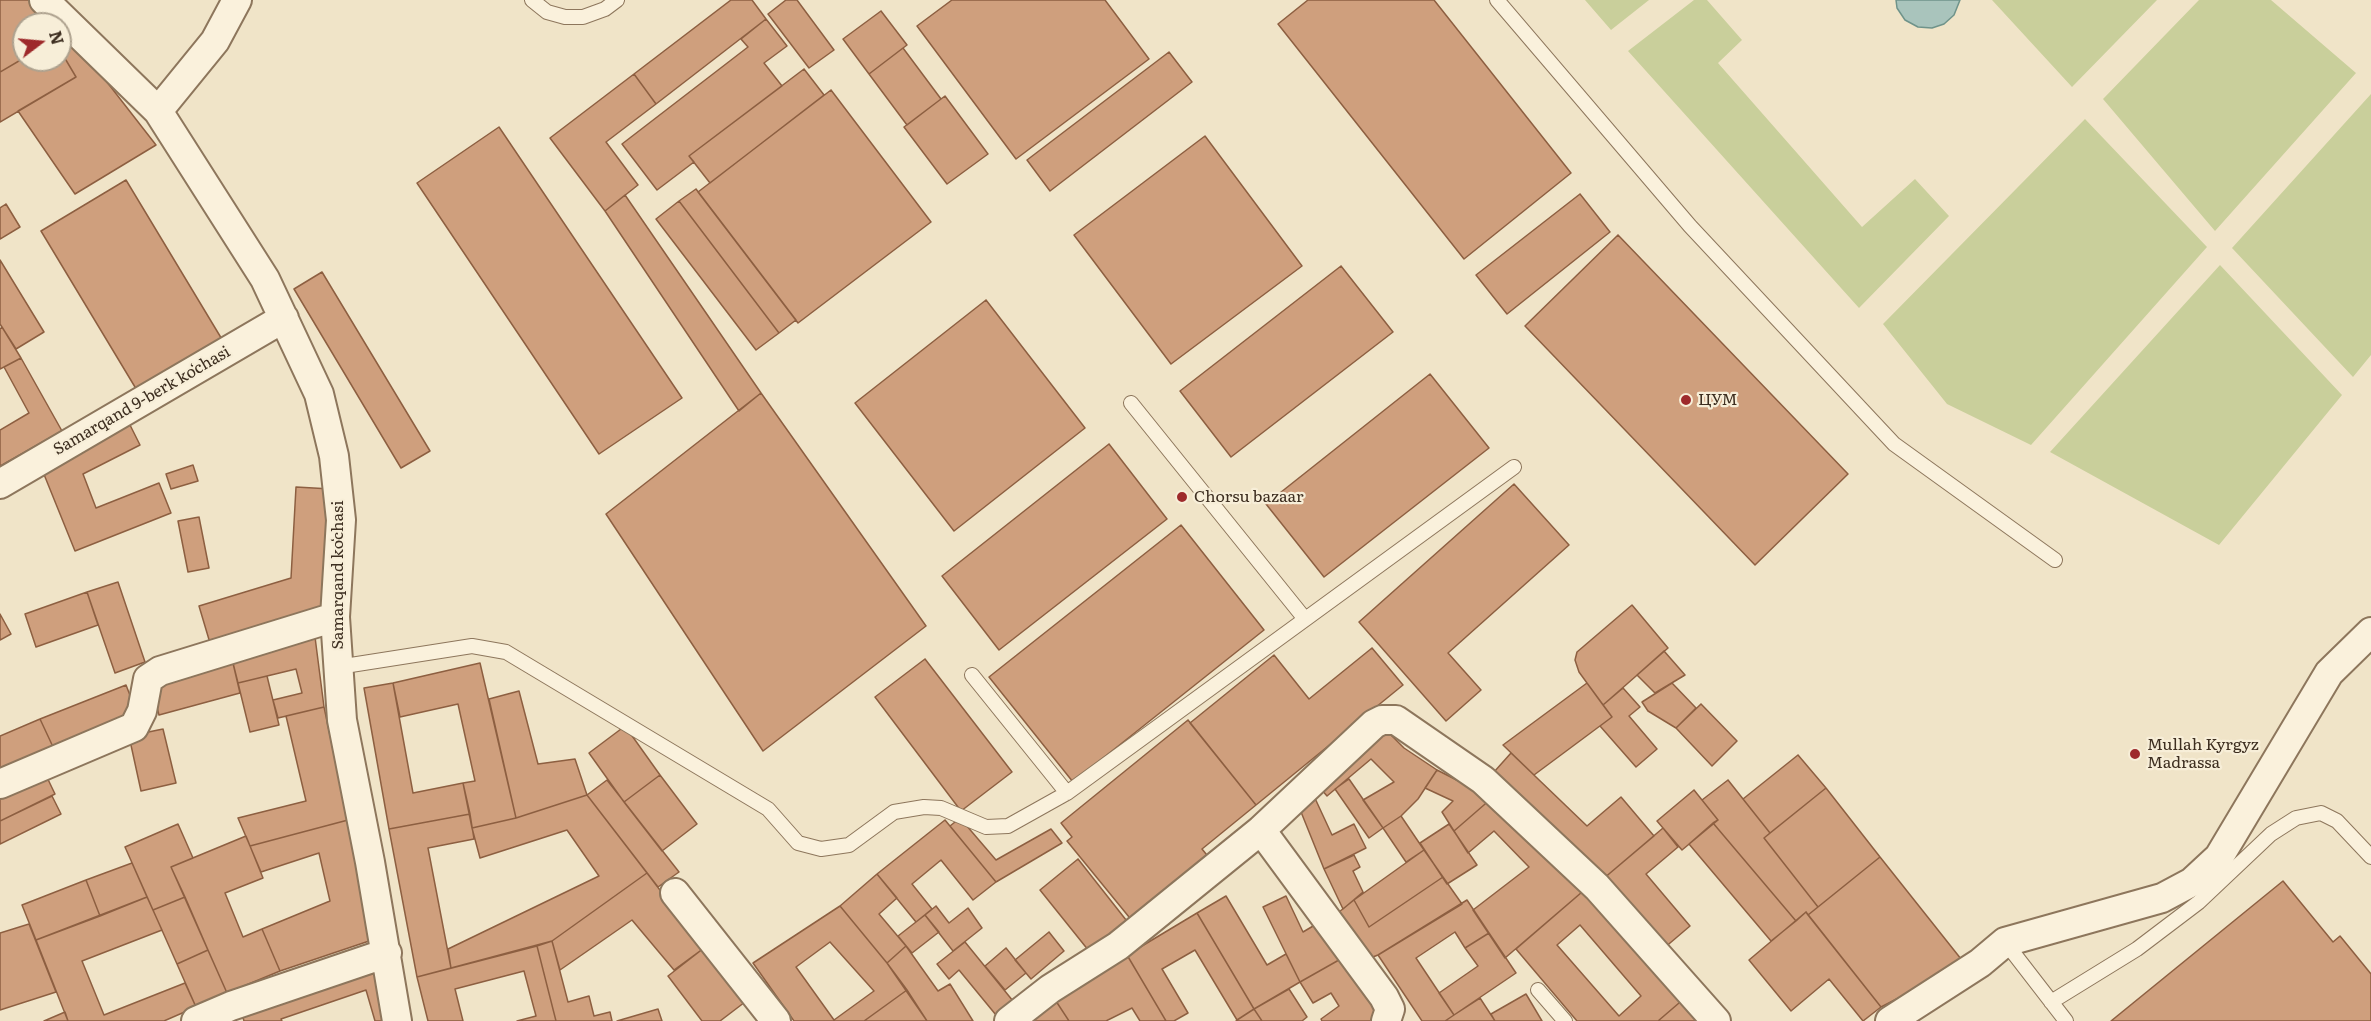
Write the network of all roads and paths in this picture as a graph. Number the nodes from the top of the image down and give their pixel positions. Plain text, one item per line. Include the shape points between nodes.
1 (44, 0) edge
2 (237, 0) edge
3 (532, 0) edge
4 (616, 0) edge
5 (1497, 0) edge
6 (158, 111) junction
7 (284, 318) junction
8 (1131, 404) dead end
9 (1514, 467) dead end
10 (0, 484) edge
11 (2055, 560) dead end
12 (335, 617) junction
13 (1305, 619) junction
14 (2371, 632) edge
15 (338, 667) junction
16 (972, 675) dead end
17 (0, 784) edge
18 (1068, 794) junction
19 (1261, 830) junction
20 (2371, 857) edge
21 (675, 893) dead end
22 (2006, 942) junction
23 (387, 953) junction
24 (1538, 990) dead end
25 (2052, 1002) junction
26 (196, 1021) edge
27 (397, 1021) edge
28 (776, 1021) edge
29 (1009, 1021) edge
30 (1386, 1021) edge
31 (1565, 1021) edge
32 (1716, 1021) edge
33 (1890, 1021) edge
34 (2066, 1021) edge

1 - 6 street, Samarqand koʻchasi
2 - 6 street via 215,41
3 - 4 lane via 547,12 565,17 583,17
5 - 11 lane via 1690,226 1894,444
6 - 7 street, Samarqand koʻchasi via 265,279
7 - 10 street, Samarqand 9-berk koʻchasi
7 - 12 street, Samarqand koʻchasi via 319,394 334,456 341,520
8 - 13 lane
9 - 13 lane
12 - 15 street, Samarqand koʻchasi
12 - 17 street via 160,671 148,679 142,711 134,728
13 - 18 lane
14 - 22 street via 2329,674 2219,857 2192,882 2162,898
15 - 18 lane via 472,646 506,652 768,809 798,843 821,849 849,845 894,812 941,808 986,827 1008,826
15 - 23 street, Samarqand koʻchasi via 342,720
16 - 18 lane
19 - 29 street via 1118,946 1050,989
19 - 30 street via 1384,997 1390,1009
19 - 32 street via 1374,724 1396,720 1483,780 1597,887
20 - 25 lane via 2337,821 2321,813 2296,818 2271,834 2190,909 2137,949
21 - 28 street
22 - 25 lane
22 - 33 street
23 - 26 street
23 - 27 street, Samarqand koʻchasi
24 - 31 lane
25 - 34 lane

